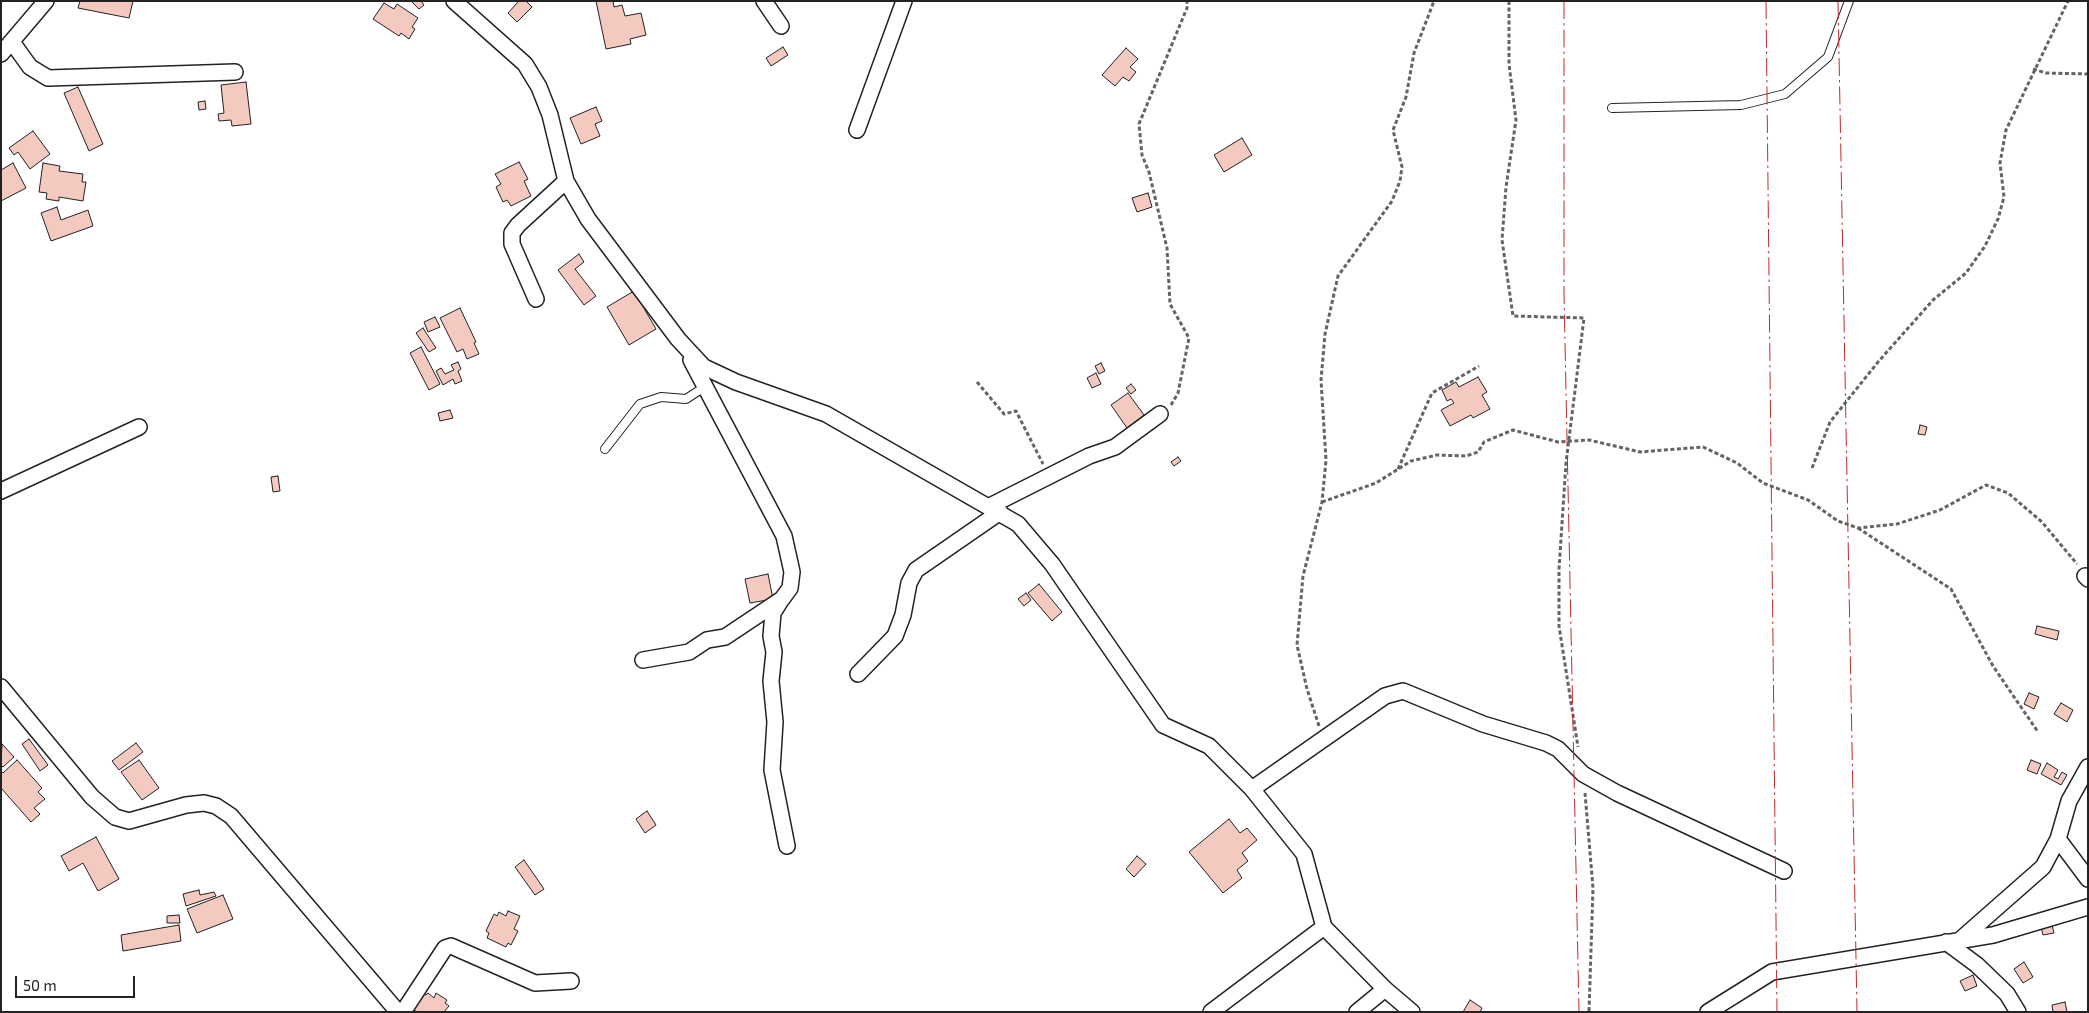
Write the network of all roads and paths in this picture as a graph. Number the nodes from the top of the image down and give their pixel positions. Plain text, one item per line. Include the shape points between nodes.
1 (46, 1) edge
2 (454, 1) edge
3 (764, 1) edge
4 (904, 1) edge
5 (1187, 1) edge
6 (1434, 1) edge
7 (1509, 1) edge
8 (1849, 1) edge
9 (2068, 1) edge
10 (782, 26) dead end
11 (12, 42) junction
12 (1, 54) edge
13 (2034, 69) junction
14 (235, 72) dead end
15 (2088, 74) edge
16 (1612, 108) dead end
17 (857, 130) dead end
18 (566, 181) junction
19 (536, 299) dead end
20 (678, 339) junction
21 (1479, 366) dead end
22 (977, 382) dead end
23 (706, 386) junction
24 (1160, 414) joint
25 (139, 427) dead end
26 (1569, 441) junction
27 (605, 449) dead end
28 (1812, 468) dead end
29 (1398, 470) junction
30 (1048, 476) junction
31 (1, 491) edge
32 (1322, 502) junction
33 (994, 509) junction
34 (1858, 528) junction
35 (2087, 577) edge
36 (782, 599) junction
37 (643, 660) dead end
38 (858, 674) dead end
39 (1, 687) edge
40 (2038, 732) dead end
41 (1324, 738) junction
42 (2088, 767) edge
43 (1583, 774) junction
44 (1252, 789) junction
45 (2058, 839) junction
46 (787, 846) dead end
47 (1784, 870) dead end
48 (2088, 879) edge
49 (2088, 907) edge
50 (1324, 927) junction
51 (1953, 941) junction
52 (571, 981) dead end
53 (1385, 989) junction
54 (398, 1012) edge
55 (402, 1012) edge
56 (1211, 1012) edge
57 (1357, 1012) edge
58 (1412, 1012) edge
59 (1590, 1012) edge
60 (1708, 1012) edge
61 (2018, 1012) edge

1 - 11 street
2 - 18 street via 525,64 550,115
3 - 10 street
4 - 17 street
5 - 24 path via 1187,8 1139,124 1142,155 1150,172 1167,248 1170,304 1189,338 1178,392
6 - 32 path via 1414,53 1406,97 1393,130 1402,167 1400,180 1392,201 1338,276 1325,334 1321,380 1326,460
7 - 26 path via 1509,64 1516,120 1502,240 1513,316 1584,318
8 - 16 lane via 1828,57 1785,94 1741,105
9 - 13 path
11 - 12 street
11 - 14 street via 30,67 48,78
13 - 15 path via 2046,73
13 - 28 path via 2006,130 2000,163 2004,198 1985,246 1966,273 1934,300 1878,362 1830,422
18 - 19 street via 512,233 512,244
18 - 20 street via 588,219
20 - 23 street
20 - 33 street via 704,367 826,414
21 - 29 path via 1432,393
22 - 30 path via 1004,414 1016,411
23 - 27 lane via 686,399 661,397 640,404
23 - 36 street via 784,536 792,572 790,588
24 - 30 street via 1115,447
25 - 31 street
26 - 29 path via 1558,442 1513,430 1484,442 1478,452 1466,456 1437,455 1411,461
26 - 34 path via 1588,440 1640,452 1703,447 1737,463 1763,483 1808,500 1838,521
26 - 43 path via 1559,569 1559,626
29 - 32 path via 1376,483
30 - 33 street
32 - 41 path via 1303,576 1297,645 1307,689
33 - 38 street via 916,570 909,583 895,636
33 - 44 street via 1018,524 1052,564 1163,725 1209,746
34 - 35 path via 1897,524 1940,510 1986,485 2008,493 2042,522
34 - 40 path via 1952,589 1993,666
36 - 37 street via 725,637 707,640 689,652
36 - 46 street via 773,613 771,636 775,722 772,770
39 - 54 street via 92,796 115,817 128,821 204,803 216,806 231,816
41 - 43 street via 1384,696 1404,691 1483,724 1546,743 1558,749
41 - 44 street
42 - 45 street via 2069,801
43 - 47 street
43 - 59 path via 1593,888
44 - 50 street via 1304,854
45 - 48 street
45 - 51 street via 2034,877
49 - 51 street via 1993,935
50 - 53 street
50 - 56 street
51 - 60 street via 1772,972
51 - 61 street via 2007,994
52 - 55 street via 535,983 451,946 444,948
53 - 57 street
53 - 58 street

